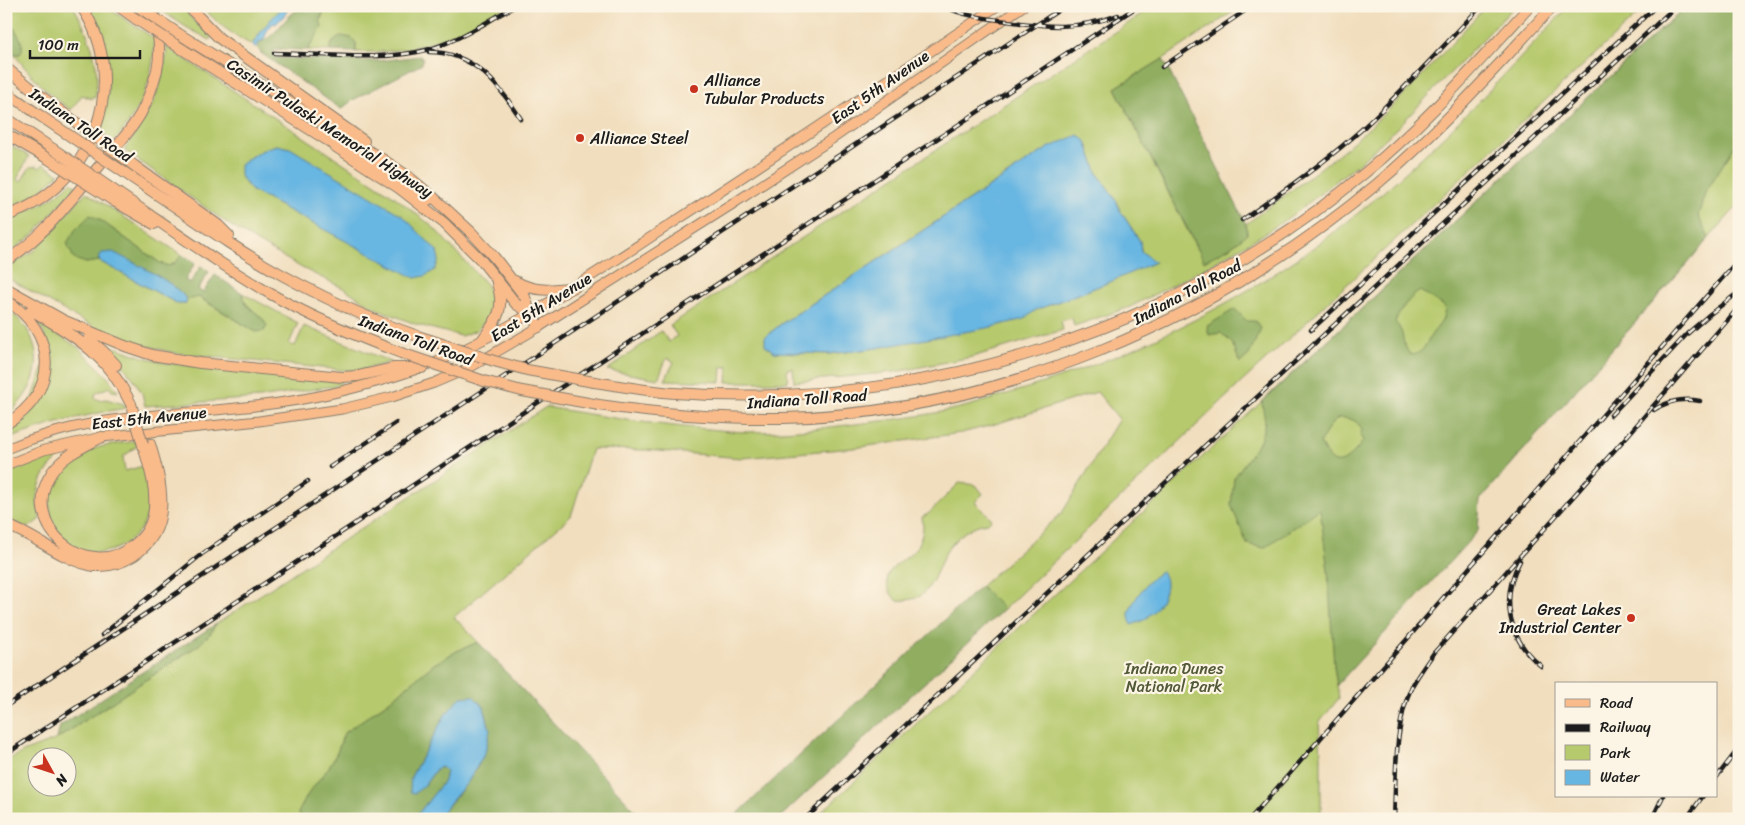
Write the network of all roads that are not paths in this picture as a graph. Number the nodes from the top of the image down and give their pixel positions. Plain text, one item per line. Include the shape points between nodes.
1 (81, 6) edge
2 (118, 6) edge
3 (136, 6) edge
4 (153, 6) edge
5 (188, 6) edge
6 (997, 6) edge
7 (1023, 6) edge
8 (1530, 6) edge
9 (1553, 6) edge
10 (6, 68) edge
11 (6, 92) edge
12 (6, 118) edge
13 (6, 134) edge
14 (330, 142) junction
15 (50, 153) junction
16 (382, 159) junction
17 (433, 196) junction
18 (6, 216) edge
19 (245, 253) junction
20 (6, 261) edge
21 (496, 279) junction
22 (512, 279) junction
23 (575, 287) junction
24 (6, 288) edge
25 (6, 295) edge
26 (6, 300) edge
27 (530, 313) junction
28 (44, 314) junction
29 (63, 320) junction
30 (539, 327) junction
31 (483, 339) junction
32 (422, 368) junction
33 (134, 403) junction
34 (6, 424) edge
35 (102, 437) junction
36 (147, 445) junction
37 (6, 449) edge
38 (6, 464) edge
39 (6, 525) edge

1 - 18 highway via 93,28 103,65 104,87 98,126 78,162 56,188 26,208
2 - 14 highway, Casimir Pulaski Memorial Highway, bridge
3 - 16 highway, Casimir Pulaski Memorial Highway, bridge
4 - 20 highway via 159,47 158,68 141,114 40,235
5 - 16 highway via 219,38 365,141
6 - 23 main road, East 5th Avenue
7 - 30 main road, East 5th Avenue via 835,137
8 - 19 highway, Indiana Toll Road, bridge via 1410,133 1367,172 1290,230 1245,258 1188,290 1069,340 925,380 828,392 716,395 647,390 527,370 494,362 364,315
9 - 15 highway, Indiana Toll Road, bridge via 1422,144 1339,215 1256,272 1139,335 1079,358 980,390 881,409 787,418 659,414 522,391 484,381 356,336 279,298 230,270
10 - 19 highway, bridge via 218,225
11 - 19 highway, Indiana Toll Road, bridge
12 - 15 highway, Indiana Toll Road
13 - 15 highway
14 - 17 highway via 344,146 423,198 428,200
14 - 21 highway, Casimir Pulaski Memorial Highway via 444,223
16 - 17 highway, Casimir Pulaski Memorial Highway
17 - 22 highway, Casimir Pulaski Memorial Highway via 472,232
21 - 27 highway, Casimir Pulaski Memorial Highway via 516,304
21 - 31 highway via 501,309
22 - 23 highway via 536,290
22 - 27 highway, Casimir Pulaski Memorial Highway via 525,297
23 - 27 main road, East 5th Avenue
24 - 28 highway
25 - 28 highway
26 - 34 highway via 20,309 37,329 46,366 43,384 35,398 27,409
27 - 30 highway, Casimir Pulaski Memorial Highway
27 - 31 main road, East 5th Avenue
28 - 29 highway
28 - 33 highway via 99,356
29 - 32 highway via 125,346 184,361 342,377 393,368
29 - 33 highway via 104,351 121,373
30 - 35 main road, East 5th Avenue via 469,368 392,397 301,416
31 - 32 main road, East 5th Avenue
32 - 37 main road, East 5th Avenue via 360,387 300,400 95,422
33 - 36 highway, bridge
35 - 36 highway via 62,461 52,472 43,495 43,509 54,534 62,544 92,557 113,557 123,553 141,540 149,526 154,510 154,487
35 - 38 main road, East 5th Avenue via 44,450
36 - 39 highway via 160,485 162,511 154,534 129,559 103,566 84,563

